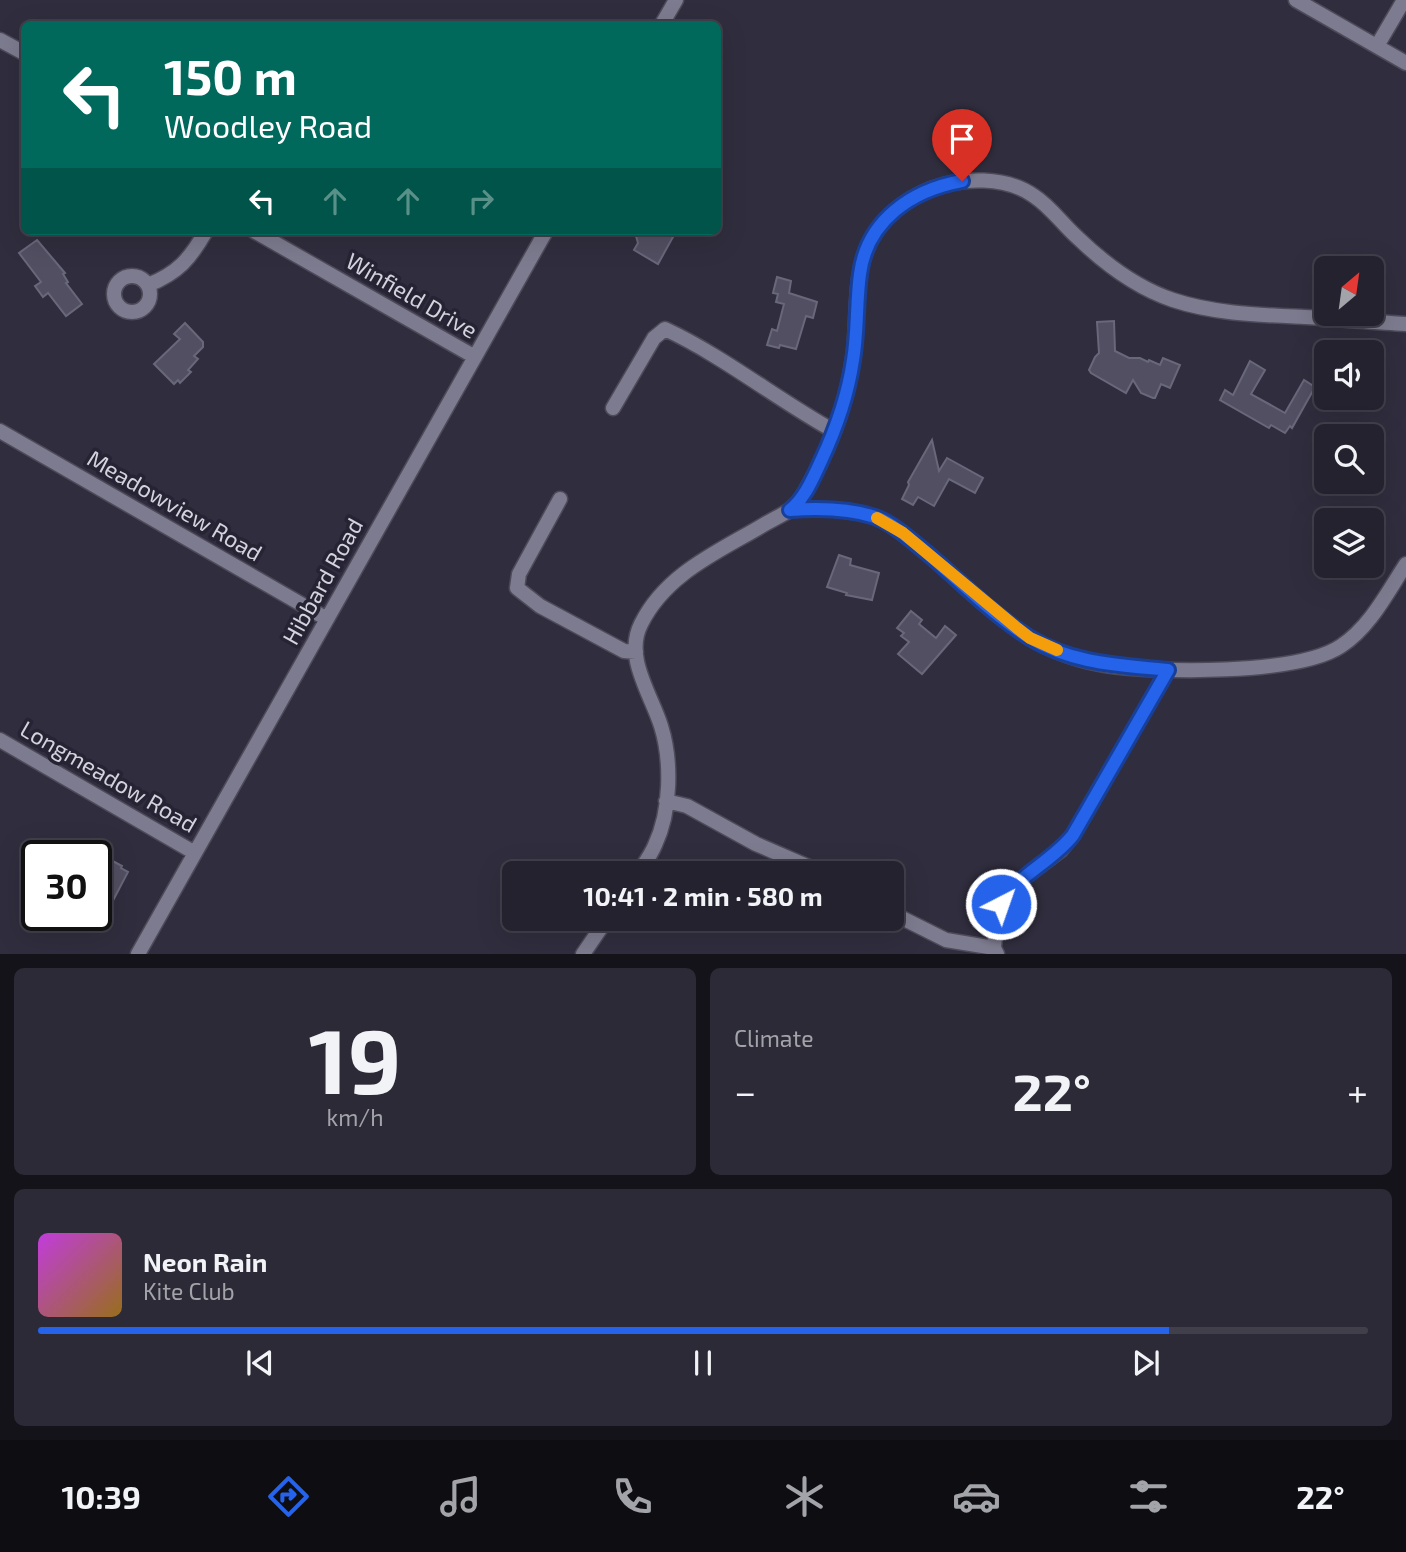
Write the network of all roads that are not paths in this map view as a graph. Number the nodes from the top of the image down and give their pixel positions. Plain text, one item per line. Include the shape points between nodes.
1 (676, 0) edge
2 (1296, 0) edge
3 (1404, 0) edge
4 (664, 21) edge
5 (0, 40) edge
6 (1377, 46) junction
7 (21, 51) edge
8 (1406, 63) edge
9 (203, 235) edge
10 (261, 235) edge
11 (544, 235) edge
12 (148, 285) dead end
13 (1406, 324) edge
14 (475, 357) junction
15 (613, 408) dead end
16 (834, 430) junction
17 (0, 431) edge
18 (560, 499) dead end
19 (790, 510) junction
20 (1406, 564) edge
21 (327, 618) junction
22 (636, 652) junction
23 (1168, 670) junction
24 (0, 740) edge
25 (666, 801) junction
26 (195, 853) junction
27 (645, 861) edge
28 (795, 861) edge
29 (904, 919) edge
30 (599, 931) edge
31 (995, 951) edge
32 (138, 954) edge
33 (583, 954) edge

1 - 4 street
2 - 6 street
3 - 6 street
5 - 7 street
6 - 8 street
9 - 12 street via 181,267
10 - 14 street, Winfield Drive
11 - 14 street, Hibbard Road
13 - 16 street via 1246,314 1193,306 1133,282 1024,190 962,181 941,185 905,202 868,245 860,274 848,387
14 - 21 street, Hibbard Road
15 - 16 street via 654,338 665,329 738,368 795,410
16 - 19 street via 811,481
17 - 21 street, Meadowview Road
18 - 22 street via 519,574 517,588 540,607 624,651
19 - 22 street via 683,574 646,615
19 - 23 street via 838,510 877,518 903,533 1037,641 1102,664
20 - 23 street via 1372,616 1338,648 1250,667
21 - 26 street, Hibbard Road
22 - 25 street via 662,730
23 - 31 street via 1073,835 1006,894 996,921
24 - 26 street, Longmeadow Road
25 - 27 street via 657,842
25 - 28 street via 687,806
26 - 32 street, Hibbard Road
29 - 31 street via 946,940
30 - 33 street

